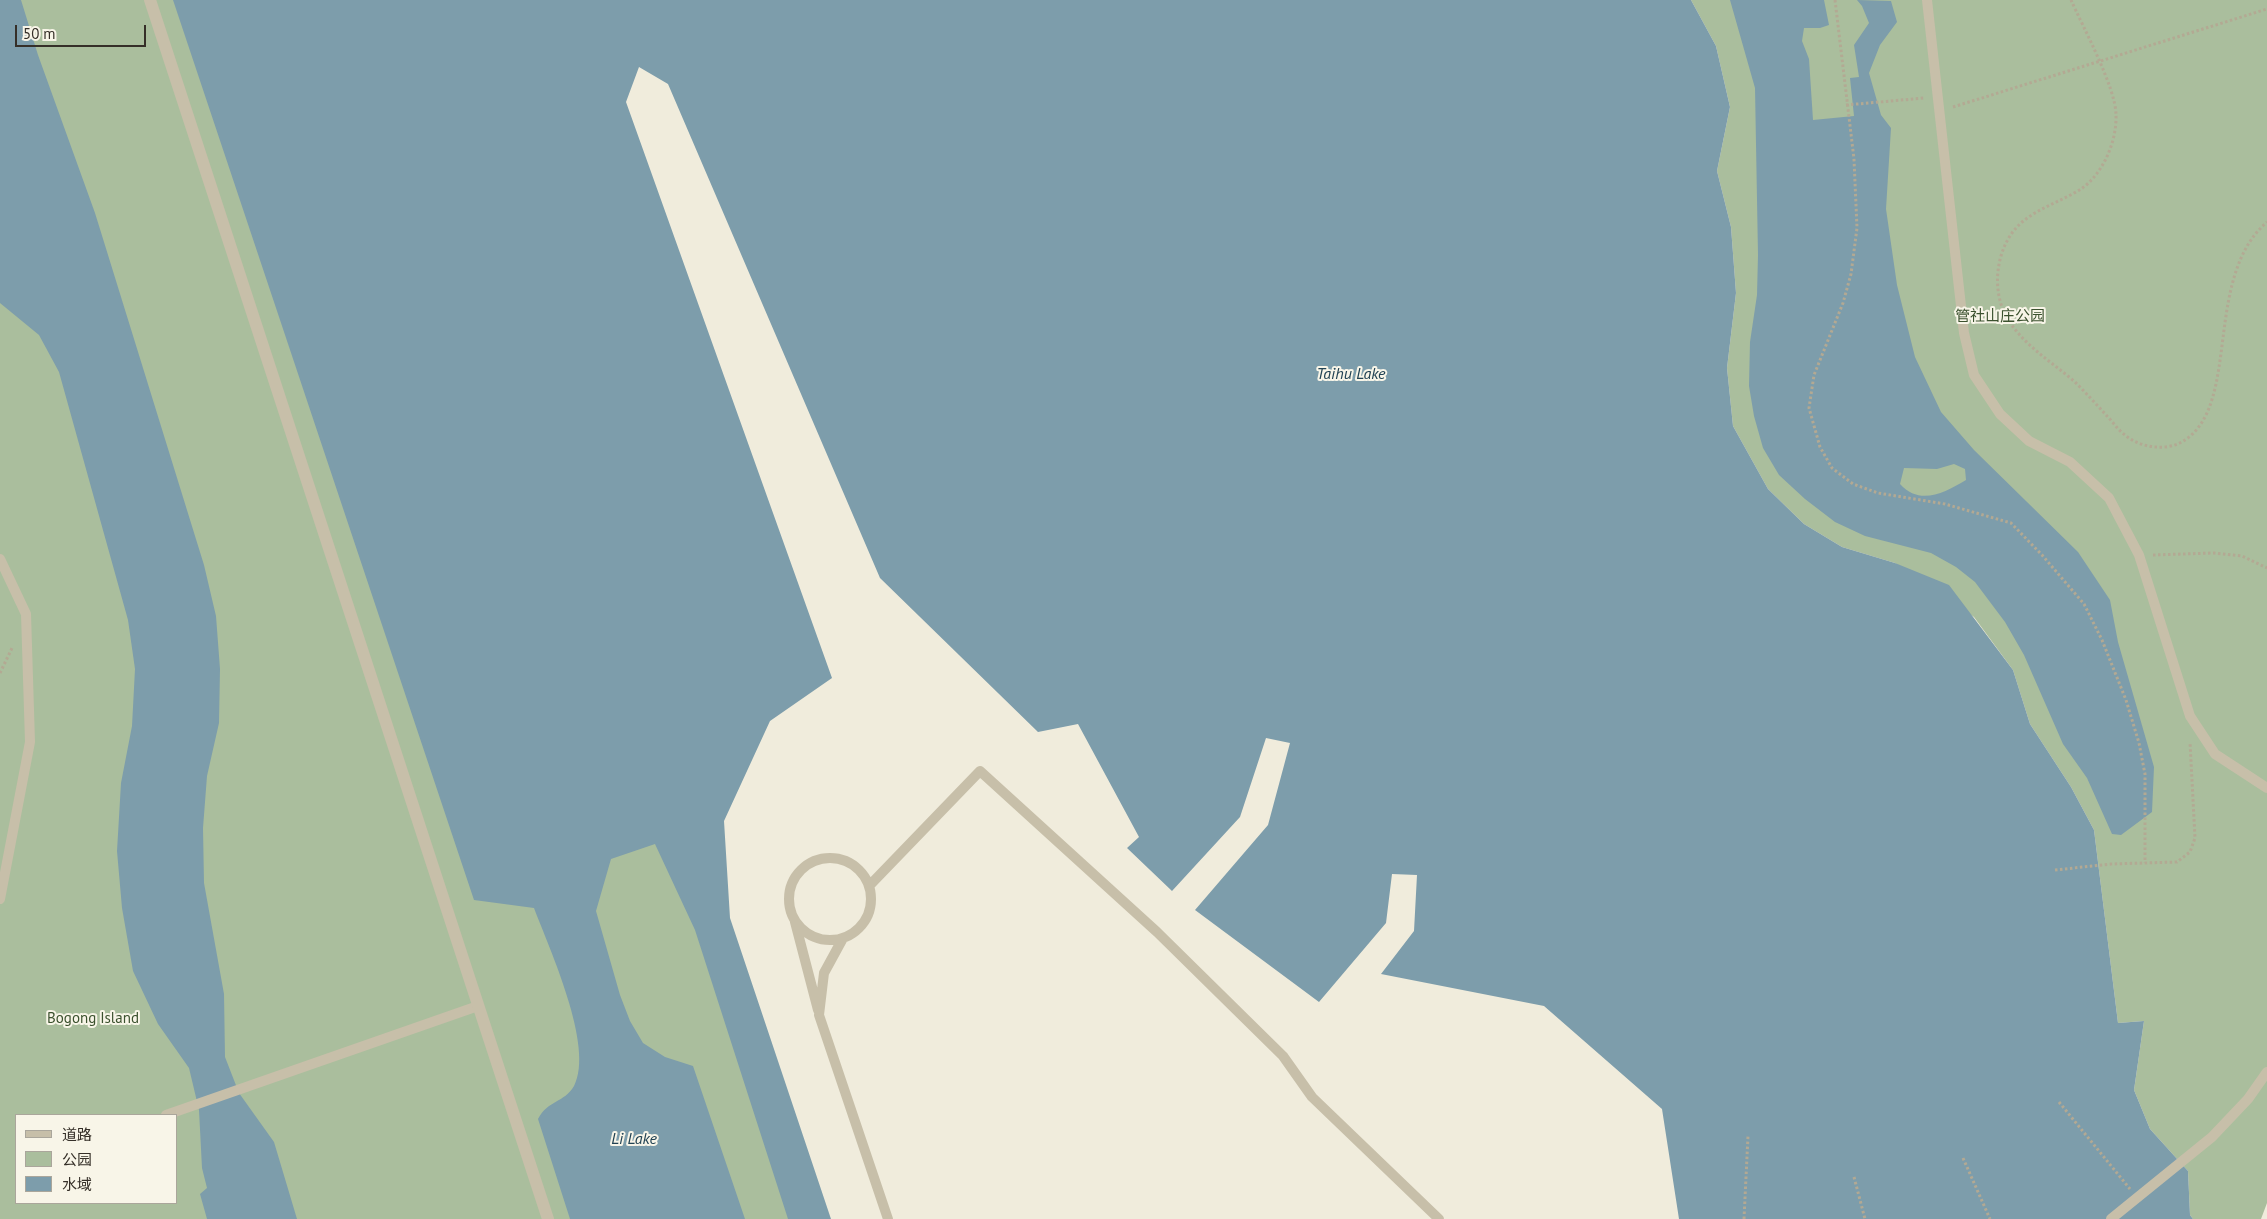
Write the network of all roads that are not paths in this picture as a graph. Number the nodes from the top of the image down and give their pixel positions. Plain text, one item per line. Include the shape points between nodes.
1 (150, 0) edge
2 (1927, 0) edge
3 (0, 559) edge
4 (2267, 788) edge
5 (870, 885) junction
6 (0, 899) edge
7 (795, 921) junction
8 (842, 940) junction
9 (478, 1006) junction
10 (819, 1015) junction
11 (2267, 1072) edge
12 (169, 1114) edge
13 (548, 1219) edge
14 (888, 1219) edge
15 (1439, 1219) edge
16 (2111, 1219) edge

1 - 9 street
2 - 4 lane via 1964,333 1974,375 2000,414 2029,441 2070,462 2109,498 2139,555 2190,716 2215,754
3 - 6 lane via 26,614 30,742
5 - 7 lane via 862,872 843,860 828,858 811,862 792,883 789,908
5 - 8 lane via 870,911 864,924
5 - 15 lane via 980,771 1156,932 1283,1056 1312,1097
7 - 8 lane via 812,937
7 - 10 lane
8 - 10 lane via 824,974
9 - 12 lane
9 - 13 street
10 - 14 lane
11 - 16 lane via 2248,1099 2212,1137

